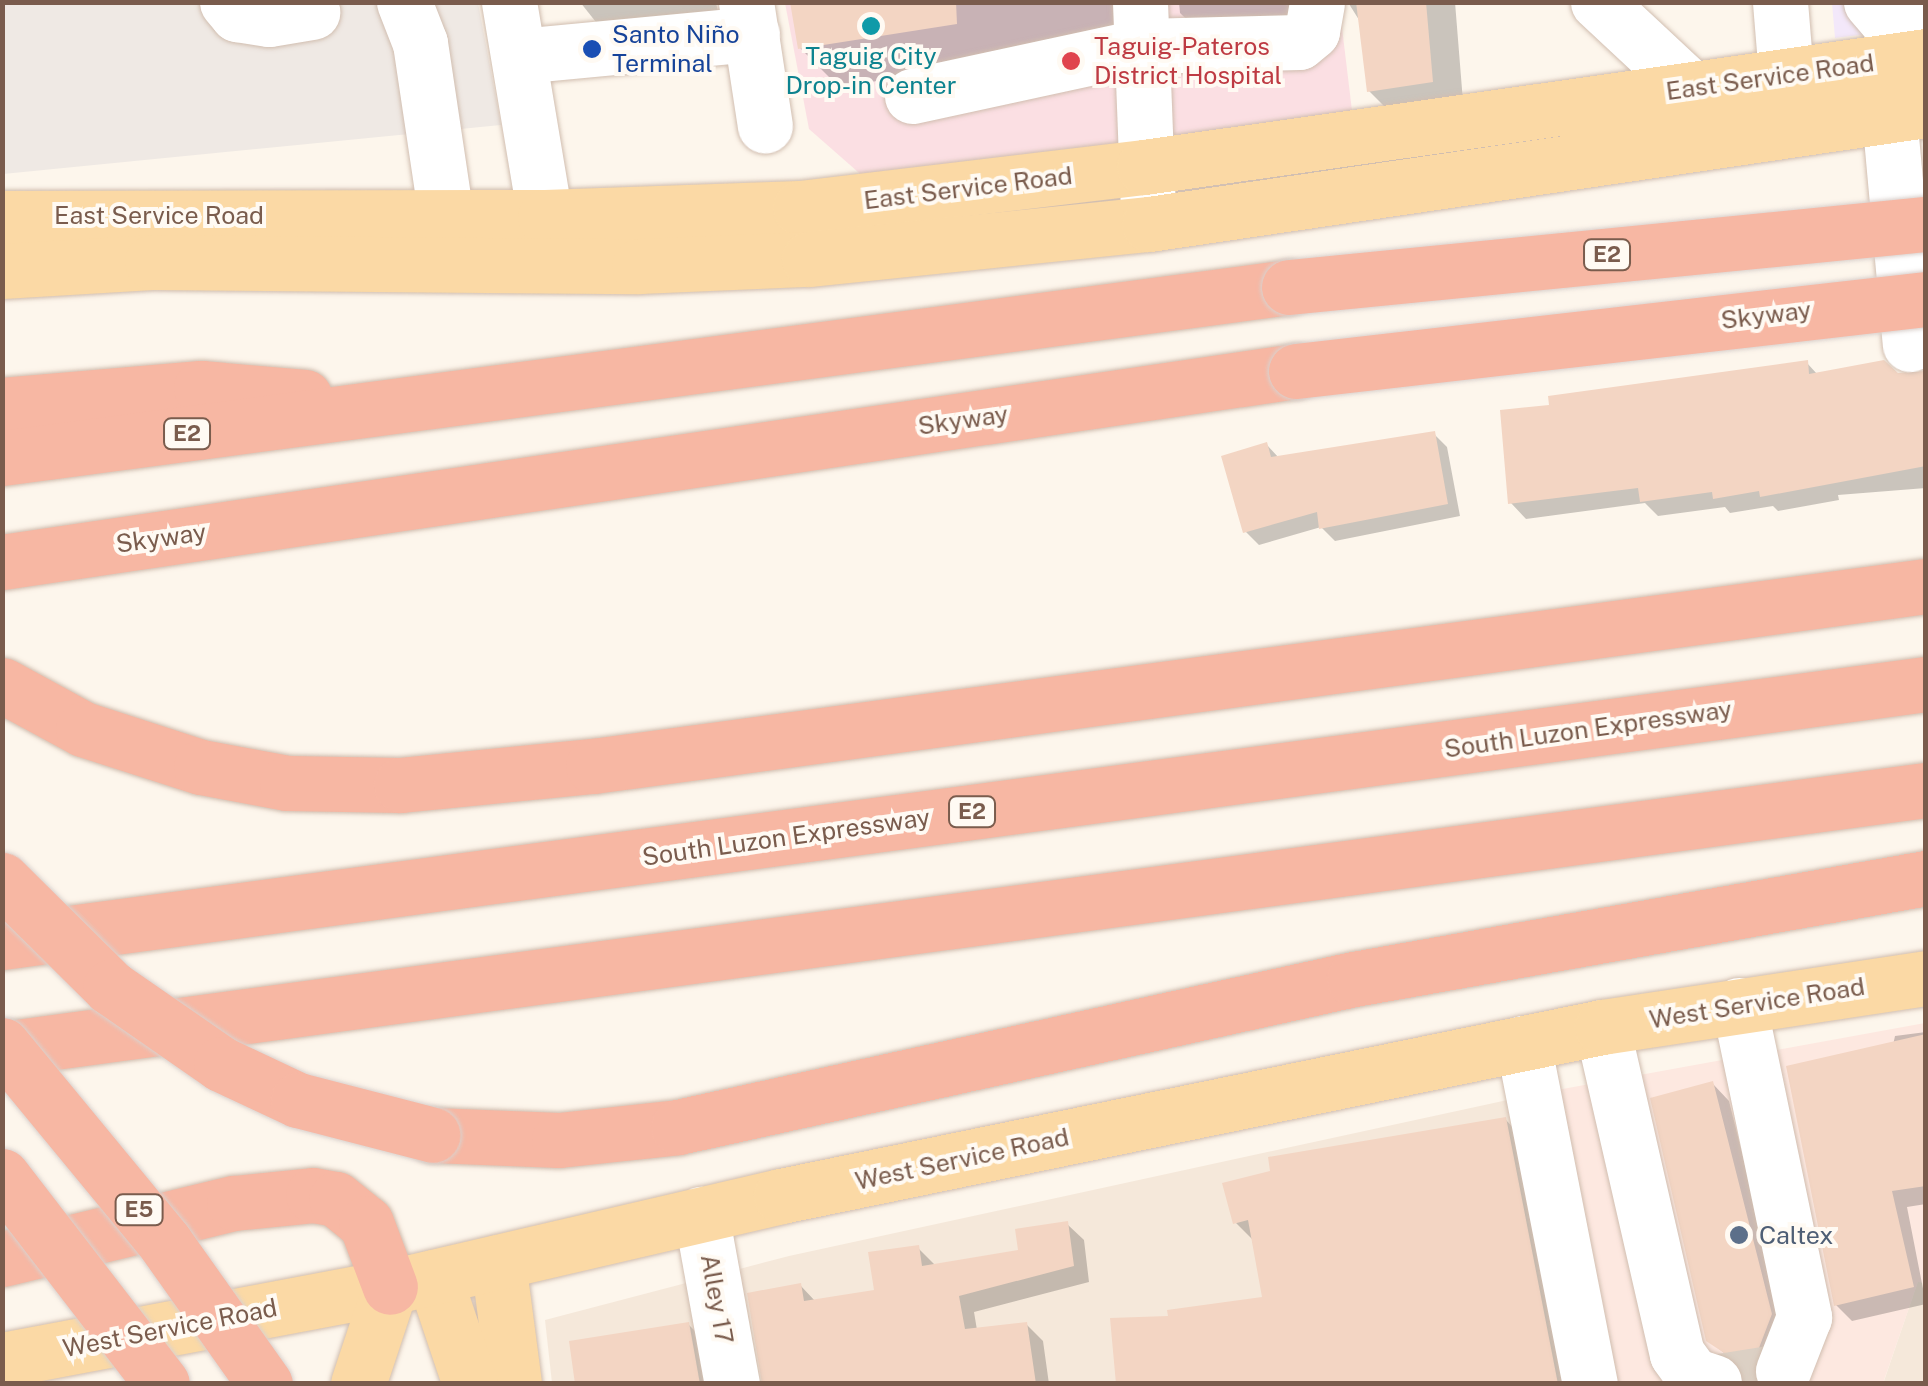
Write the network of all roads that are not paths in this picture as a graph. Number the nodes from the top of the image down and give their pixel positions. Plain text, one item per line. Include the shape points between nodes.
1 (227, 2) edge
2 (404, 2) edge
3 (509, 2) edge
4 (1318, 2) edge
5 (1598, 2) edge
6 (1780, 2) edge
7 (1871, 2) edge
8 (312, 12) dead end
9 (1926, 12) edge
10 (749, 18) edge
11 (1141, 24) edge
12 (519, 56) junction
13 (1926, 56) edge
14 (1786, 75) junction
15 (1689, 87) junction
16 (912, 96) dead end
17 (1907, 112) edge
18 (764, 126) dead end
19 (1144, 167) junction
20 (546, 217) junction
21 (2, 218) edge
22 (1149, 224) junction
23 (1926, 224) edge
24 (805, 234) junction
25 (444, 242) junction
26 (2, 270) edge
27 (1918, 321) edge
28 (2, 406) edge
29 (372, 410) junction
30 (2, 458) edge
31 (2, 562) edge
32 (1926, 586) edge
33 (2, 684) edge
34 (1926, 684) edge
35 (1926, 790) edge
36 (1926, 878) edge
37 (2, 880) edge
38 (2, 942) edge
39 (1926, 978) edge
40 (1739, 1005) junction
41 (1602, 1027) junction
42 (72, 1040) junction
43 (1523, 1043) junction
44 (2, 1047) edge
45 (2, 1074) edge
46 (2, 1176) edge
47 (701, 1214) junction
48 (2, 1259) edge
49 (498, 1262) junction
50 (412, 1282) junction
51 (2, 1360) edge
52 (87, 1365) edge
53 (1783, 1371) dead end
54 (1714, 1382) edge
55 (162, 1384) edge
56 (265, 1384) edge
57 (358, 1384) edge
58 (470, 1384) edge
59 (514, 1384) edge
60 (732, 1384) edge
61 (1590, 1384) edge

1 - 8 street via 237,14 269,19
2 - 25 street via 420,43
3 - 12 street
4 - 11 street via 1312,31 1299,42
5 - 15 street
6 - 14 street
7 - 9 street via 1886,18
10 - 12 street
10 - 18 street
11 - 16 street
11 - 19 street
12 - 20 street
13 - 14 main road, East Service Road
14 - 15 main road, East Service Road
15 - 19 main road, East Service Road
17 - 22 main road, East Service Road
17 - 27 street
19 - 22 street
19 - 24 main road, East Service Road
20 - 24 main road, East Service Road
20 - 25 main road, East Service Road
21 - 25 main road, East Service Road
22 - 24 main road, East Service Road
23 - 29 highway, E2, bridge via 1290,287
24 - 25 main road, East Service Road
25 - 26 main road, East Service Road
27 - 31 highway, Skyway, bridge via 1296,371
28 - 29 highway, E2 via 201,388
29 - 30 highway, E2
32 - 33 highway via 593,766 401,785 288,783 188,764 83,729
34 - 38 highway, South Luzon Expressway / E2
35 - 42 highway
36 - 37 highway, bridge via 1590,932 1126,1026 678,1127 560,1140 434,1135 298,1100 190,1045 110,987
39 - 40 main road, West Service Road
40 - 41 main road, West Service Road
40 - 53 street via 1804,1317
41 - 43 main road, West Service Road
41 - 54 street via 1677,1354 1692,1375
42 - 44 highway
42 - 45 highway
43 - 47 main road, West Service Road
43 - 61 street
44 - 56 highway, E5, bridge via 165,1243
46 - 55 highway, bridge
47 - 49 main road, West Service Road
47 - 60 street, Alley 17
48 - 50 highway via 234,1203 313,1195 336,1200 366,1223
49 - 50 main road, West Service Road
49 - 59 main road
50 - 52 main road, West Service Road
50 - 57 main road
50 - 58 main road
51 - 52 main road, West Service Road

